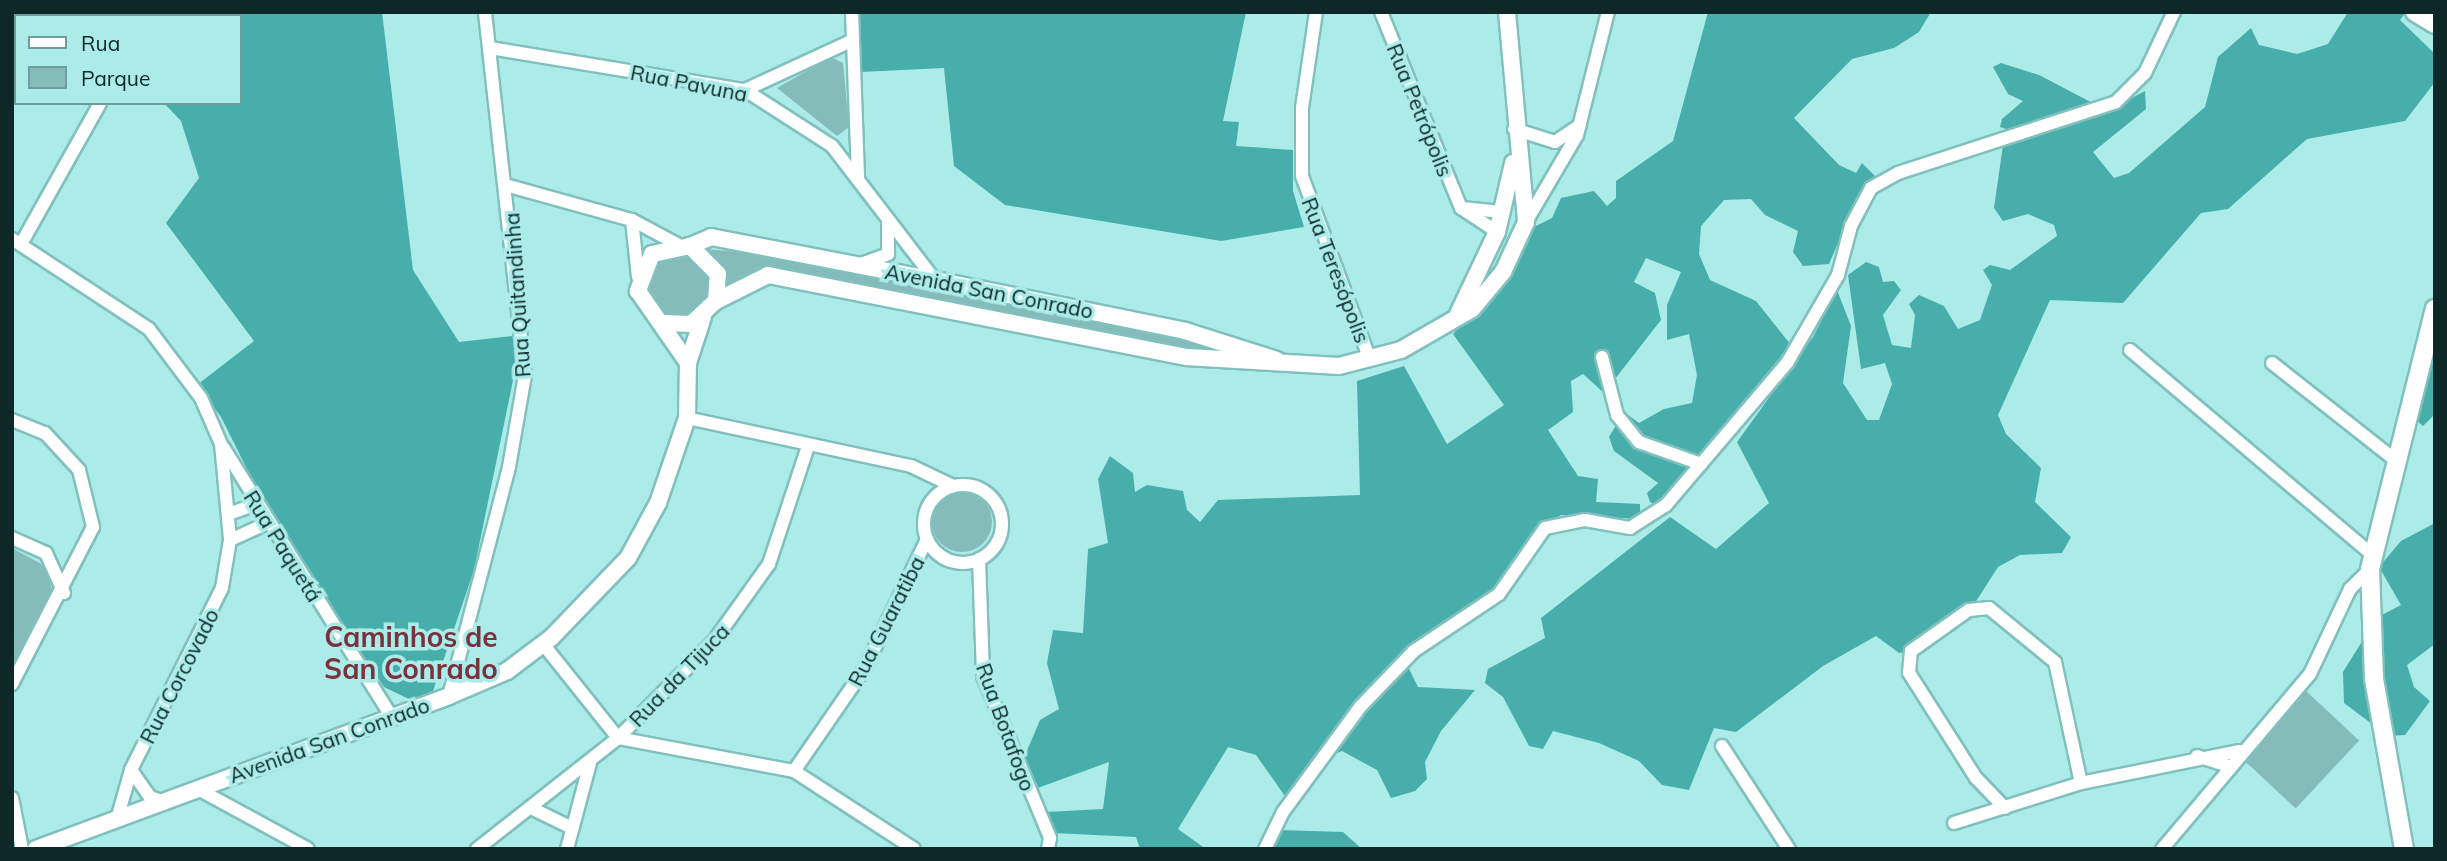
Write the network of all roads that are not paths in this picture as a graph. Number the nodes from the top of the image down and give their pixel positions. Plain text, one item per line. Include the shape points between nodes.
1 (485, 12) edge
2 (852, 12) edge
3 (1316, 12) edge
4 (1381, 12) edge
5 (1507, 12) edge
6 (1608, 12) edge
7 (2174, 12) edge
8 (2415, 12) edge
9 (2435, 24) edge
10 (853, 40) junction
11 (490, 48) junction
12 (746, 90) junction
13 (99, 105) edge
14 (1581, 125) junction
15 (1514, 129) junction
16 (1555, 142) junction
17 (1515, 151) junction
18 (1565, 162) junction
19 (858, 177) junction
20 (509, 186) junction
21 (1461, 208) junction
22 (1502, 212) junction
23 (888, 218) junction
24 (632, 220) junction
25 (1526, 222) junction
26 (1497, 232) junction
27 (17, 241) edge
28 (1518, 244) junction
29 (683, 245) junction
30 (857, 265) junction
31 (638, 277) junction
32 (935, 280) junction
33 (716, 301) junction
34 (2435, 309) edge
35 (1458, 314) junction
36 (703, 317) junction
37 (663, 323) junction
38 (2130, 350) dead end
39 (1602, 357) dead end
40 (1370, 360) junction
41 (688, 363) junction
42 (1286, 363) junction
43 (2272, 363) dead end
44 (687, 418) junction
45 (12, 420) edge
46 (222, 444) junction
47 (808, 446) junction
48 (2399, 463) junction
49 (1702, 464) junction
50 (953, 486) junction
51 (257, 504) junction
52 (228, 514) junction
53 (268, 523) junction
54 (12, 538) edge
55 (928, 539) junction
56 (230, 540) junction
57 (979, 559) junction
58 (2371, 561) junction
59 (64, 593) junction
60 (543, 644) junction
61 (12, 684) edge
62 (449, 696) junction
63 (391, 717) junction
64 (618, 738) junction
65 (1722, 746) dead end
66 (2240, 751) junction
67 (2197, 756) junction
68 (590, 762) junction
69 (2227, 766) junction
70 (131, 770) junction
71 (794, 771) junction
72 (2081, 783) junction
73 (198, 789) junction
74 (12, 798) edge
75 (164, 802) junction
76 (531, 807) junction
77 (2005, 808) junction
78 (117, 819) junction
79 (1954, 823) dead end
80 (572, 828) junction
81 (22, 849) edge
82 (36, 849) edge
83 (308, 849) edge
84 (477, 849) edge
85 (566, 849) edge
86 (914, 849) edge
87 (1048, 849) edge
88 (1265, 849) edge
89 (1790, 849) edge
90 (2162, 849) edge
91 (2403, 849) edge

1 - 11 street, Rua Quitandinha
2 - 10 street
3 - 40 street, Rua Teresópolis via 1302,108 1302,176
4 - 21 street, Rua Petrópolis
5 - 15 street
6 - 14 street
7 - 49 street via 2145,73 2116,102 1898,173 1871,188 1851,226 1838,275 1787,363
8 - 9 main road
10 - 12 street
10 - 19 street
11 - 12 street, Rua Pavuna
11 - 20 street, Rua Quitandinha
12 - 19 street, Rua Pavuna via 832,146
13 - 27 street
14 - 16 street
14 - 18 street
15 - 16 street
15 - 17 street
16 - 18 street
17 - 22 street
17 - 25 street
18 - 25 street
19 - 23 street, Rua Pavuna
20 - 24 street
20 - 62 street, Rua Quitandinha via 525,375 509,467
21 - 22 street
21 - 26 street
22 - 25 street
22 - 26 street
23 - 30 street via 888,254
23 - 32 street, Rua Pavuna
24 - 29 street
24 - 31 street
25 - 28 street, Avenida San Conrado
26 - 28 street
26 - 35 street
27 - 46 street, Rua Paquetá via 149,329 201,398
28 - 35 street, Avenida San Conrado via 1487,295
29 - 30 street, Avenida San Conrado via 711,237
29 - 31 street via 652,254
29 - 33 street via 712,262
30 - 32 street, Avenida San Conrado
31 - 37 street via 642,304
32 - 42 street, Avenida San Conrado via 1185,331
33 - 36 street
33 - 42 street, Avenida San Conrado via 768,275 1187,357
34 - 48 main road
35 - 40 street, Avenida San Conrado via 1401,350
36 - 37 street
36 - 41 street, Avenida San Conrado
37 - 41 street
38 - 58 street
39 - 49 street via 1617,415 1639,442
40 - 42 street, Avenida San Conrado via 1324,367
41 - 44 street, Avenida San Conrado
43 - 48 street
44 - 47 street
44 - 60 street, Avenida San Conrado via 658,503 628,558 592,602
45 - 59 street via 58,443 79,470 91,503 88,546
46 - 51 street, Rua Paquetá
46 - 52 street, Rua Paquetá
47 - 50 street via 911,466
47 - 64 street, Rua da Tijuca via 786,524 746,602
48 - 58 main road
49 - 88 street via 1641,525 1563,520 1532,539 1499,594 1415,651 1361,706 1283,812
50 - 55 street via 932,501
50 - 57 street via 978,488 998,505 998,542
51 - 52 street
51 - 53 street, Rua Paquetá
52 - 56 street, Rua Paquetá
53 - 56 street
53 - 63 street, Rua Paquetá
54 - 59 street via 46,553
55 - 57 street via 953,562
55 - 71 street, Rua Guaratiba via 865,668
56 - 70 street, Rua Corcovado via 213,614
57 - 87 street, Rua Botafogo via 983,676 1050,838
58 - 66 street via 2350,589 2310,674
58 - 91 main road via 2374,678
59 - 61 street
60 - 62 street, Avenida San Conrado via 507,671
60 - 64 street
62 - 63 street, Avenida San Conrado
63 - 73 street, Avenida San Conrado
64 - 68 street, Rua da Tijuca
64 - 71 street
65 - 89 street
66 - 67 street
66 - 69 street
67 - 69 street
67 - 72 street
68 - 76 street, Rua da Tijuca
68 - 80 street
69 - 90 street
70 - 75 street via 150,797
70 - 78 street, Rua Corcovado
71 - 86 street
72 - 77 street
72 - 77 street via 2055,662 1989,608 1969,610 1911,651 1909,673 1976,778
73 - 75 street, Avenida San Conrado
73 - 83 street
74 - 81 street
75 - 78 street, Avenida San Conrado
76 - 80 street
76 - 84 street, Rua da Tijuca
77 - 79 street
78 - 82 street, Avenida San Conrado
80 - 85 street

